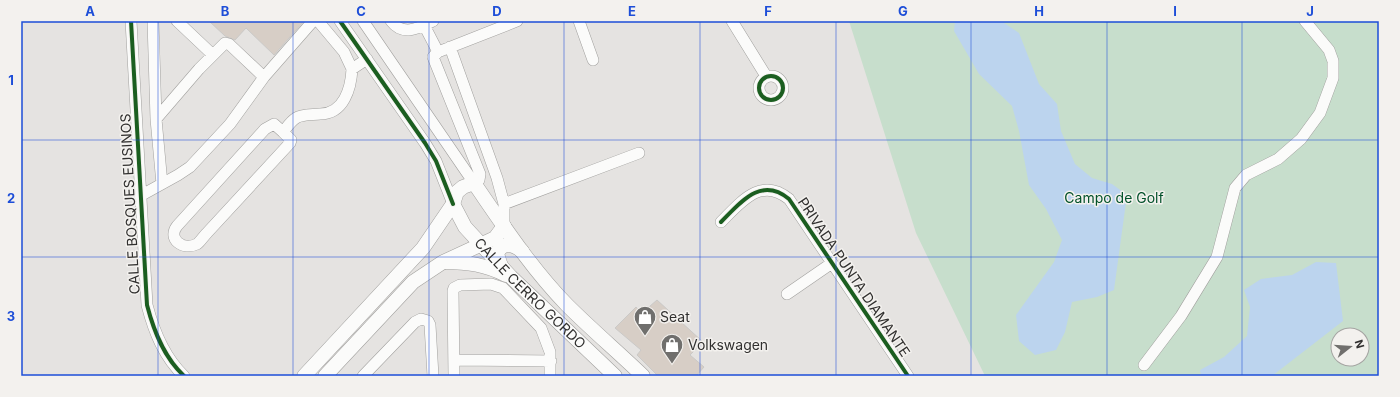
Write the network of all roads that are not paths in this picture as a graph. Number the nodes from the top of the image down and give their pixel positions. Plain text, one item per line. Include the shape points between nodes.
1 (131, 21) edge
2 (154, 21) edge
3 (177, 21) edge
4 (313, 21) edge
5 (318, 21) edge
6 (340, 21) edge
7 (363, 21) edge
8 (391, 21) edge
9 (517, 21) edge
10 (578, 21) edge
11 (732, 21) edge
12 (1305, 21) edge
13 (429, 23) edge
14 (450, 48) junction
15 (438, 52) junction
16 (213, 55) junction
17 (367, 59) junction
18 (593, 60) dead end
19 (352, 69) junction
20 (766, 76) dead end
21 (264, 77) junction
22 (156, 119) junction
23 (283, 132) junction
24 (639, 152) dead end
25 (497, 178) junction
26 (477, 181) junction
27 (162, 184) junction
28 (140, 196) junction
29 (453, 204) junction
30 (504, 204) junction
31 (721, 222) dead end
32 (504, 226) junction
33 (481, 244) junction
34 (522, 251) junction
35 (443, 262) junction
36 (832, 263) junction
37 (501, 266) junction
38 (511, 277) junction
39 (788, 294) dead end
40 (454, 360) junction
41 (551, 361) junction
42 (1144, 365) dead end
43 (184, 376) edge
44 (304, 376) edge
45 (325, 376) edge
46 (363, 376) edge
47 (433, 376) edge
48 (454, 376) edge
49 (550, 376) edge
50 (615, 376) edge
51 (643, 376) edge
52 (908, 376) edge

1 - 28 street, CALLE BOSQUES EUSINOS
2 - 22 street
3 - 16 street
4 - 21 street
5 - 19 street via 344,52
6 - 17 street
7 - 26 street
8 - 13 street via 402,30 411,30
9 - 14 street
10 - 18 street
11 - 20 street
12 - 42 street via 1329,50 1333,61 1333,78 1320,113 1301,139 1278,159 1246,175 1235,188 1217,257 1181,316
13 - 15 street
14 - 15 street
14 - 25 street
15 - 26 street via 434,55 434,62 478,168
16 - 21 street via 223,45 229,44
16 - 22 street
17 - 19 street
17 - 29 street via 426,143
19 - 23 street via 349,90 339,107 323,114 298,117
21 - 27 street via 230,124 190,167
22 - 27 street
23 - 23 street via 291,140 290,143 197,244 182,246 177,242 174,235 177,226 265,129 274,124
24 - 30 street
25 - 26 street
25 - 30 street
26 - 29 main road via 460,189
26 - 32 main road, CALLE CERRO GORDO
27 - 28 street
28 - 43 street, CALLE BOSQUES EUSINOS via 147,305 157,338 168,357
29 - 33 main road, CALLE CERRO GORDO via 465,227
29 - 44 main road via 423,248
30 - 32 street
31 - 36 street, PRIVADA PUNTA DIAMANTE via 738,204 756,192 772,189 780,192 797,210
32 - 33 main road via 495,238
32 - 34 main road, CALLE CERRO GORDO
33 - 35 main road
33 - 37 main road, CALLE CERRO GORDO
34 - 37 main road via 513,245 501,248 497,254
34 - 51 main road, CALLE CERRO GORDO via 567,305
35 - 38 main road via 481,265
35 - 45 main road via 400,294
36 - 39 street
36 - 52 street, PRIVADA PUNTA DIAMANTE
37 - 38 main road, CALLE CERRO GORDO
38 - 50 main road, CALLE CERRO GORDO
40 - 41 street
40 - 41 street via 454,288 460,285 491,284 503,288 541,328
40 - 48 street
41 - 49 street
46 - 47 street via 415,322 421,319 428,321 430,326

